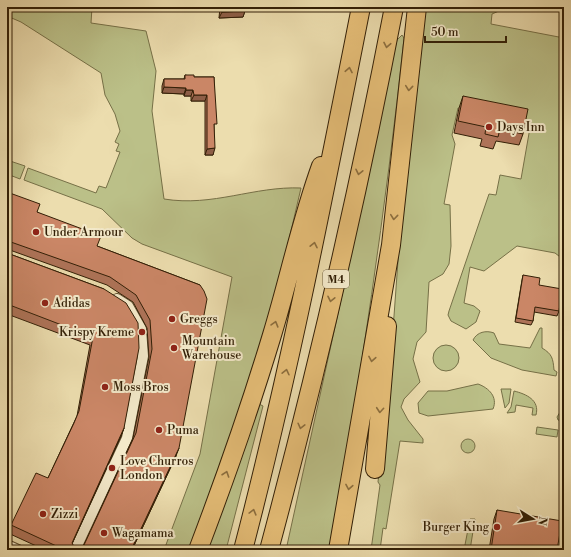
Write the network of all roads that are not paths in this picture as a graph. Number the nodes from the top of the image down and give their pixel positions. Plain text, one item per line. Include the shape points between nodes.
1 (361, 7) edge
2 (394, 7) edge
3 (418, 7) edge
4 (341, 109) junction
5 (391, 245) junction
6 (110, 295) edge
7 (375, 469) dead end
8 (7, 545) edge
9 (18, 550) edge
10 (75, 550) edge
11 (198, 550) edge
12 (243, 550) edge
13 (270, 550) edge
14 (338, 550) edge

4 -> 1 highway, M4
2 -> 13 highway, M4 via 326,325
3 -> 5 highway
11 -> 4 highway via 252,400 288,279 307,203
12 -> 4 highway, M4 via 269,450 315,242
5 -> 7 highway via 387,341
5 -> 14 highway
6 - 10 street via 128,306 141,329 143,356 127,438
8 - 9 street

